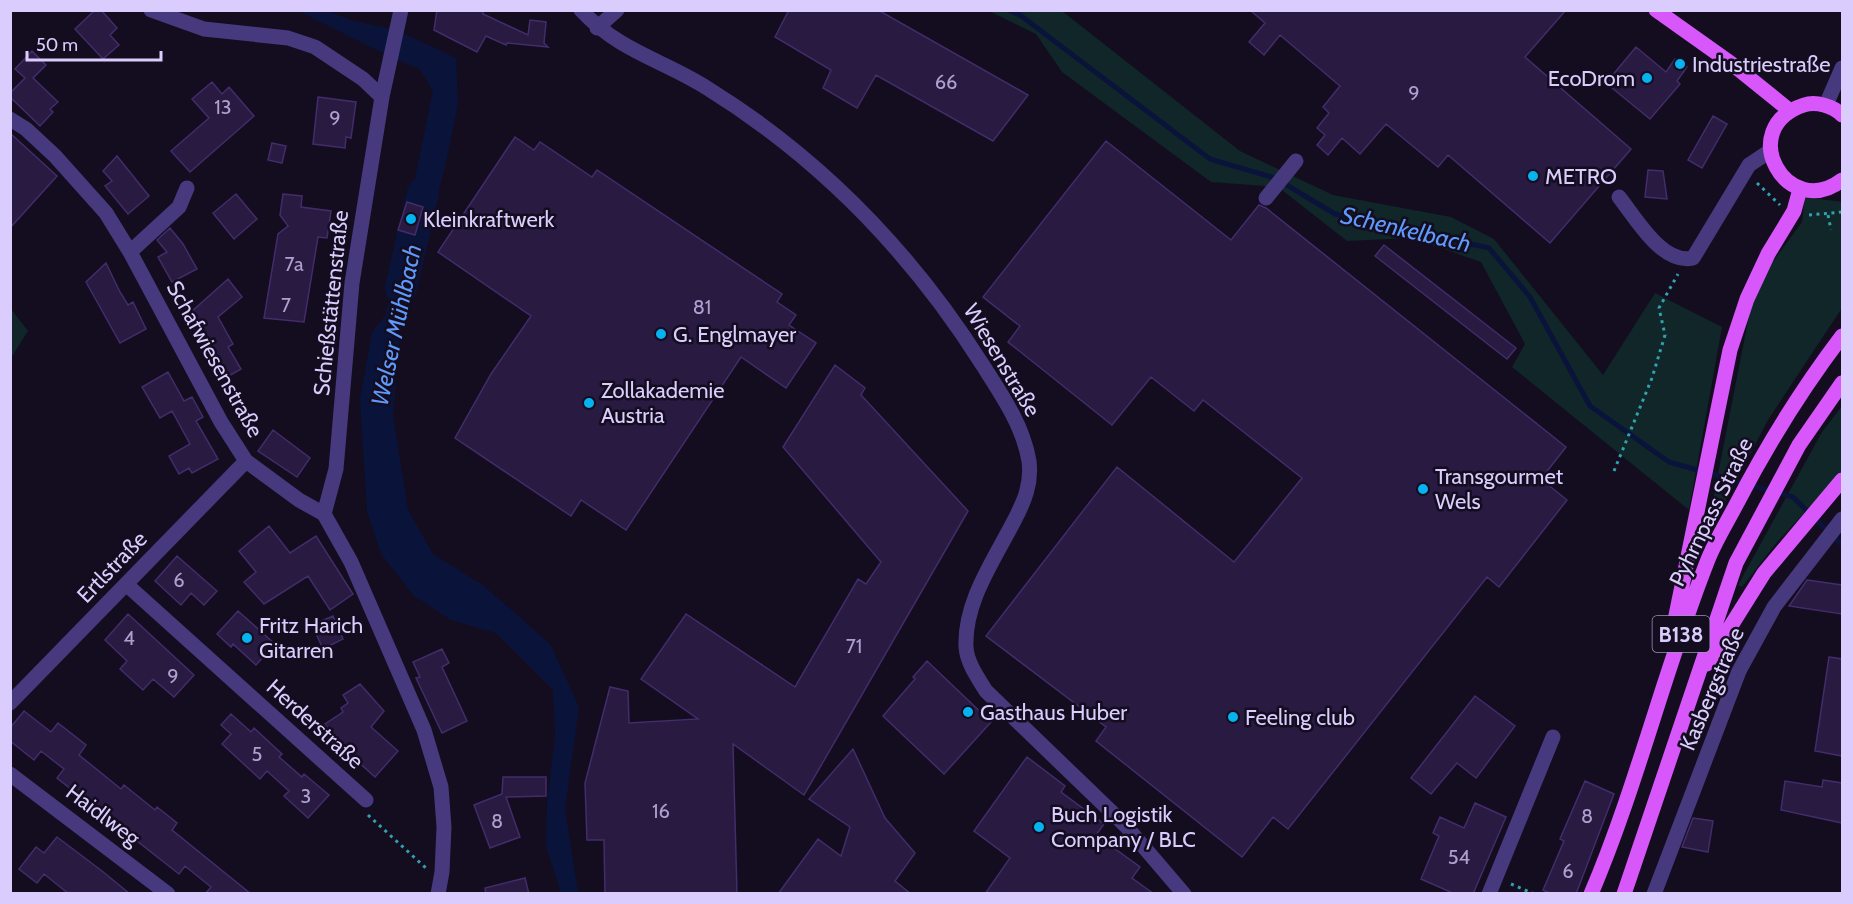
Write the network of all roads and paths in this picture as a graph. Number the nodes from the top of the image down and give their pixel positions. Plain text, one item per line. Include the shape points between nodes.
1 (151, 10) edge
2 (401, 10) edge
3 (580, 10) edge
4 (617, 10) edge
5 (1656, 10) edge
6 (597, 28) junction
7 (1842, 68) edge
8 (382, 97) junction
9 (1826, 105) junction
10 (1789, 110) junction
11 (1842, 115) edge
12 (10, 119) edge
13 (1770, 151) junction
14 (1296, 161) dead end
15 (1842, 181) edge
16 (187, 188) dead end
17 (1800, 189) junction
18 (1619, 197) dead end
19 (1266, 198) dead end
20 (1828, 215) dead end
21 (1831, 230) dead end
22 (130, 252) junction
23 (1686, 260) junction
24 (1842, 336) edge
25 (1842, 383) edge
26 (246, 461) junction
27 (1614, 471) dead end
28 (1842, 480) edge
29 (324, 514) junction
30 (1842, 519) edge
31 (127, 585) junction
32 (1662, 685) junction
33 (1693, 687) junction
34 (10, 703) edge
35 (1553, 737) dead end
36 (10, 774) edge
37 (366, 800) joint
38 (442, 872) junction
39 (1496, 878) junction
40 (168, 894) edge
41 (438, 894) edge
42 (1184, 894) edge
43 (1489, 894) edge
44 (1534, 894) edge
45 (1591, 894) edge
46 (1624, 894) edge
47 (1654, 894) edge

1 - 8 street via 204,29 288,38 315,47 363,79
2 - 8 street, Schießstättenstraße
3 - 6 street
4 - 6 street
5 - 10 main road
6 - 42 street, Wiesenstraße via 630,51 705,87 786,144 866,214 951,315 1007,403 1029,461 1029,487 1021,508 970,608 966,648 973,670 986,691 1125,825
7 - 9 street
8 - 29 street, Schießstättenstraße via 352,283 336,469
9 - 10 main road via 1807,104
9 - 11 main road
10 - 13 main road via 1771,135
12 - 22 street, Schafwiesenstraße via 26,129 82,185 106,213
13 - 17 main road via 1775,167
13 - 23 street via 1749,165 1700,250 1694,258
14 - 19 street
15 - 17 main road via 1815,191
16 - 22 street via 179,207
17 - 32 main road via 1794,211 1747,299 1730,350
18 - 23 street via 1661,247 1675,258
20 - 21 path
22 - 26 street, Schafwiesenstraße
23 - 27 path via 1659,308 1665,335
24 - 32 main road, Pyhrnpass Straße / B138 via 1770,439 1708,560
25 - 33 main road, Pyhrnpass Straße / B138 via 1799,445 1736,563
26 - 29 street, Schafwiesenstraße
26 - 31 street, Ertlstraße
28 - 33 main road via 1764,573
29 - 38 street via 365,593 424,730 441,787
30 - 47 street, Kasbergstraße via 1774,607 1739,671
31 - 34 street, Ertlstraße
31 - 37 street, Herderstraße
32 - 45 main road, Pyhrnpass Straße / B138 via 1612,844
33 - 46 main road, Pyhrnpass Straße / B138
35 - 39 street
36 - 40 street, Haidlweg
37 - 38 path via 364,811 430,872
38 - 41 street
39 - 43 street
39 - 44 path

